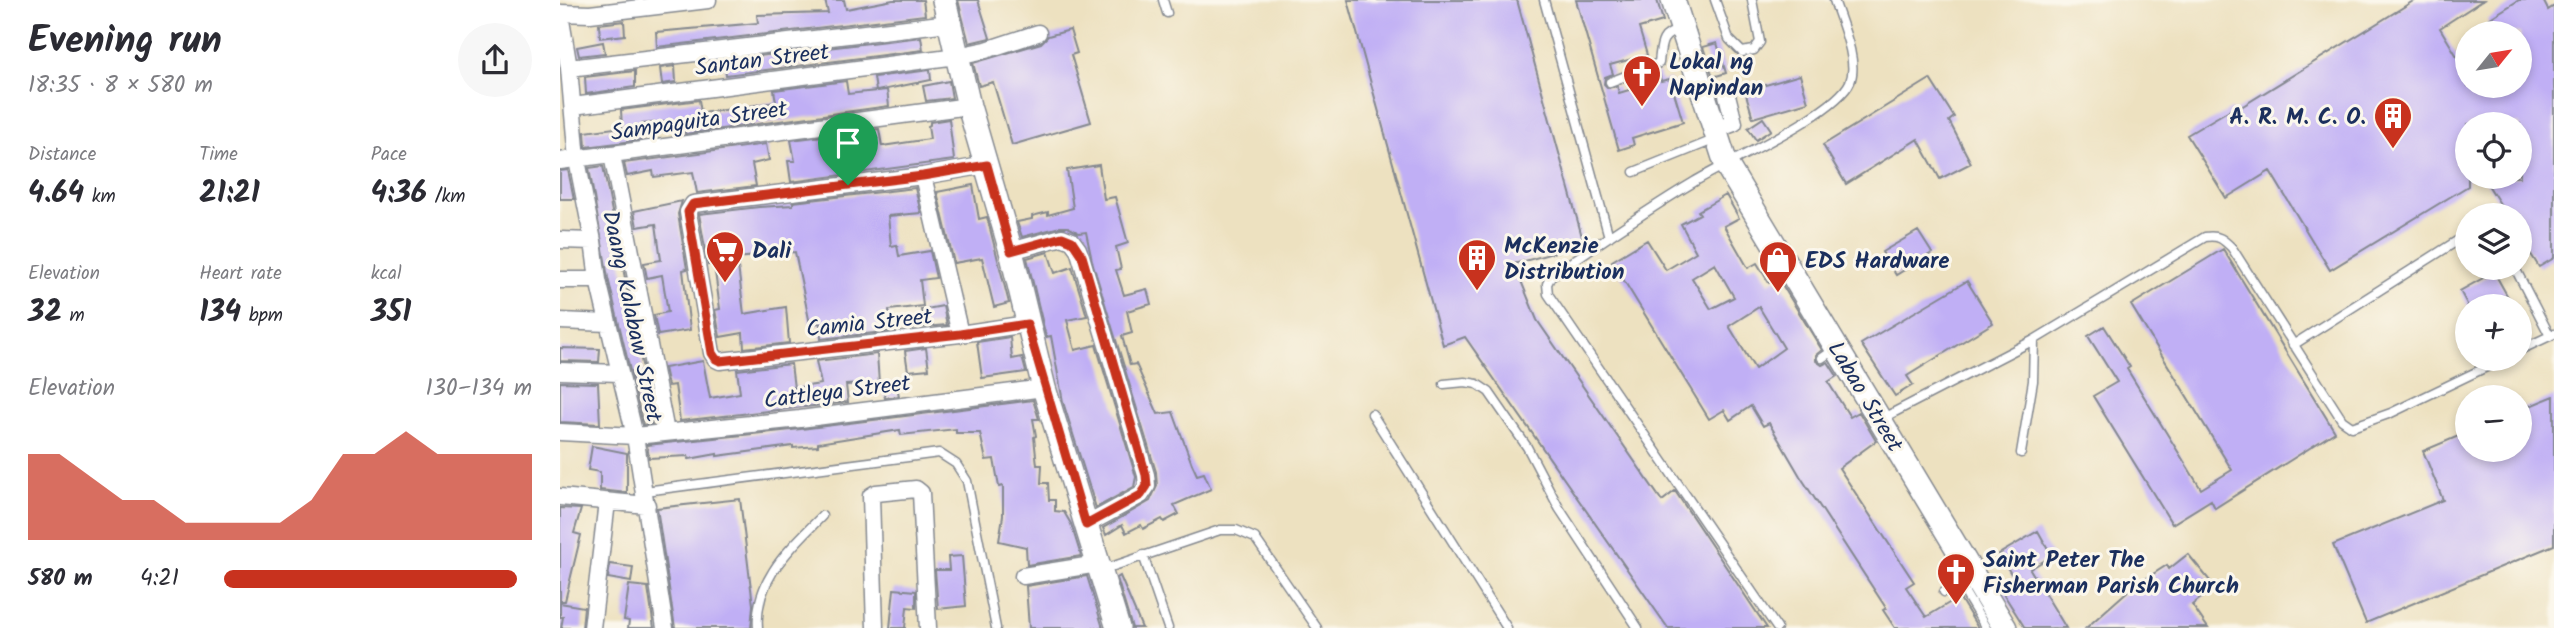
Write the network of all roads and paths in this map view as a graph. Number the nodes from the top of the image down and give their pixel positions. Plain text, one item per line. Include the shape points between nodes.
1 (708, 0) edge
2 (944, 0) edge
3 (1163, 0) edge
4 (1544, 0) edge
5 (1673, 0) edge
6 (1715, 0) edge
7 (1752, 0) edge
8 (1834, 0) edge
9 (560, 13) edge
10 (1167, 13) dead end
11 (949, 23) junction
12 (1682, 30) junction
13 (1038, 33) dead end
14 (562, 36) edge
15 (957, 56) junction
16 (569, 68) junction
17 (1609, 82) dead end
18 (1727, 95) dead end
19 (568, 100) edge
20 (969, 106) junction
21 (1717, 134) junction
22 (612, 155) junction
23 (577, 160) junction
24 (560, 161) edge
25 (1726, 164) junction
26 (987, 165) junction
27 (1634, 172) dead end
28 (923, 176) junction
29 (1609, 237) junction
30 (560, 240) edge
31 (593, 241) junction
32 (2455, 242) edge
33 (1011, 251) junction
34 (560, 280) edge
35 (598, 280) junction
36 (2522, 280) edge
37 (560, 321) edge
38 (608, 323) junction
39 (1027, 324) junction
40 (960, 334) junction
41 (2552, 335) edge
42 (2034, 340) junction
43 (2293, 345) junction
44 (2532, 345) edge
45 (560, 371) edge
46 (2478, 371) edge
47 (619, 373) junction
48 (1444, 384) dead end
49 (1044, 388) junction
50 (1372, 414) dead end
51 (1881, 420) junction
52 (560, 432) edge
53 (666, 432) junction
54 (635, 436) junction
55 (2021, 453) dead end
56 (560, 497) edge
57 (646, 498) junction
58 (607, 502) junction
59 (822, 516) dead end
60 (1086, 525) junction
61 (1143, 555) junction
62 (1099, 568) junction
63 (1023, 576) dead end
64 (1966, 579) junction
65 (1944, 592) dead end
66 (592, 628) edge
67 (665, 628) edge
68 (758, 628) edge
69 (875, 628) edge
70 (928, 628) edge
71 (996, 628) edge
72 (1118, 628) edge
73 (1168, 628) edge
74 (1317, 628) edge
75 (1507, 628) edge
76 (1638, 628) edge
77 (1777, 628) edge
78 (1986, 628) edge
79 (2005, 628) edge

1 - 9 street via 590,15
2 - 11 main road
3 - 10 lane
4 - 29 lane
5 - 12 main road, Labao Street
6 - 7 lane via 1729,39 1742,52 1754,50 1760,42
8 - 25 lane via 1853,60 1849,86 1815,116
9 - 14 street, Daang Kalabaw Street
11 - 15 main road
11 - 16 street
12 - 17 lane via 1661,41 1659,63
12 - 21 main road, Labao Street
13 - 15 street, Santan Street
14 - 16 street, Daang Kalabaw Street
15 - 19 street, Santan Street
15 - 20 main road
16 - 19 street, Daang Kalabaw Street
18 - 21 street via 1734,123
19 - 23 street, Daang Kalabaw Street
20 - 22 street, Sampaguita Street
20 - 26 main road
21 - 25 main road, Labao Street
21 - 27 lane
22 - 23 street, Sampaguita Street
22 - 53 street
23 - 24 street, Sampaguita Street
23 - 31 street, Daang Kalabaw Street
25 - 29 lane
25 - 51 main road, Labao Street via 1830,353
26 - 28 street
26 - 33 main road
28 - 40 street
28 - 40 street, Camia Street via 691,206 688,212 711,348 720,361
29 - 77 lane via 1551,276 1548,294
30 - 31 street
31 - 35 street, Daang Kalabaw Street
32 - 43 lane
33 - 39 main road
33 - 60 street via 1062,237 1078,249 1146,475 1147,486 1141,495
34 - 35 street
35 - 38 street, Daang Kalabaw Street
36 - 41 lane
37 - 38 street
38 - 47 street, Daang Kalabaw Street
39 - 40 street, Camia Street
39 - 49 main road
41 - 44 lane
42 - 43 lane via 2205,237 2215,236 2232,248
42 - 51 lane
42 - 55 lane via 2033,381
43 - 46 lane via 2342,420 2352,427
45 - 47 street
47 - 54 street, Daang Kalabaw Street
48 - 76 lane via 1478,384 1489,392
49 - 53 street, Cattleya Street
49 - 60 main road
50 - 75 lane
51 - 64 main road, Labao Street
52 - 54 street, Cattleya Street
53 - 54 street, Cattleya Street
54 - 57 street, Daang Kalabaw Street
56 - 58 street
57 - 58 street
57 - 67 street, Daang Kalabaw Street
57 - 71 lane via 939,453 956,464 967,481
58 - 66 street
59 - 68 lane via 769,577 758,607
60 - 62 main road
61 - 62 lane
61 - 73 lane
61 - 74 lane via 1220,530 1236,530 1255,538
62 - 63 street
62 - 72 main road
64 - 65 lane
64 - 78 lane
64 - 79 main road, Labao Street
69 - 70 street via 871,496 919,489

